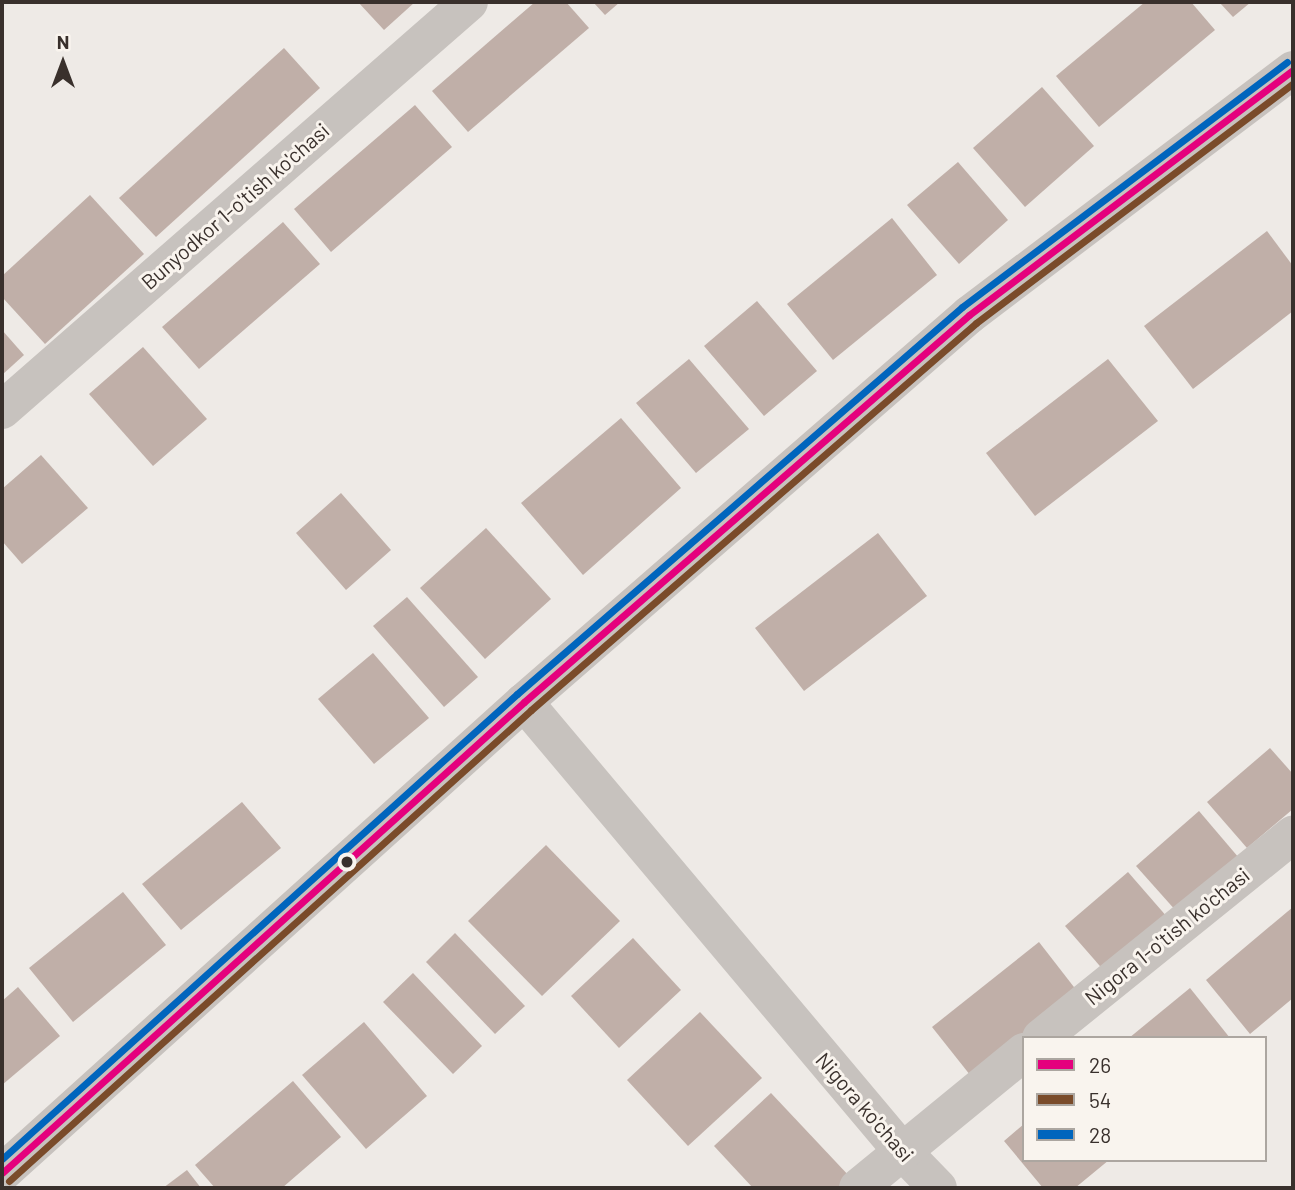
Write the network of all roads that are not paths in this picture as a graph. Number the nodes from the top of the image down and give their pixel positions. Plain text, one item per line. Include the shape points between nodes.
1 (469, 2) edge
2 (1293, 70) edge
3 (2, 410) edge
4 (524, 702) junction
5 (1293, 835) edge
6 (1043, 1036) edge
7 (1022, 1054) edge
8 (901, 1150) junction
9 (2, 1173) edge
10 (858, 1188) edge
11 (938, 1188) edge

1 - 3 street, Bunyodkor 1-o'tish ko'chasi
2 - 4 street via 969,316
4 - 8 street, Nigora ko'chasi
4 - 9 street
5 - 6 street, Nigora 1-o'tish ko'chasi
7 - 8 street
8 - 10 street
8 - 11 street, Nigora ko'chasi

